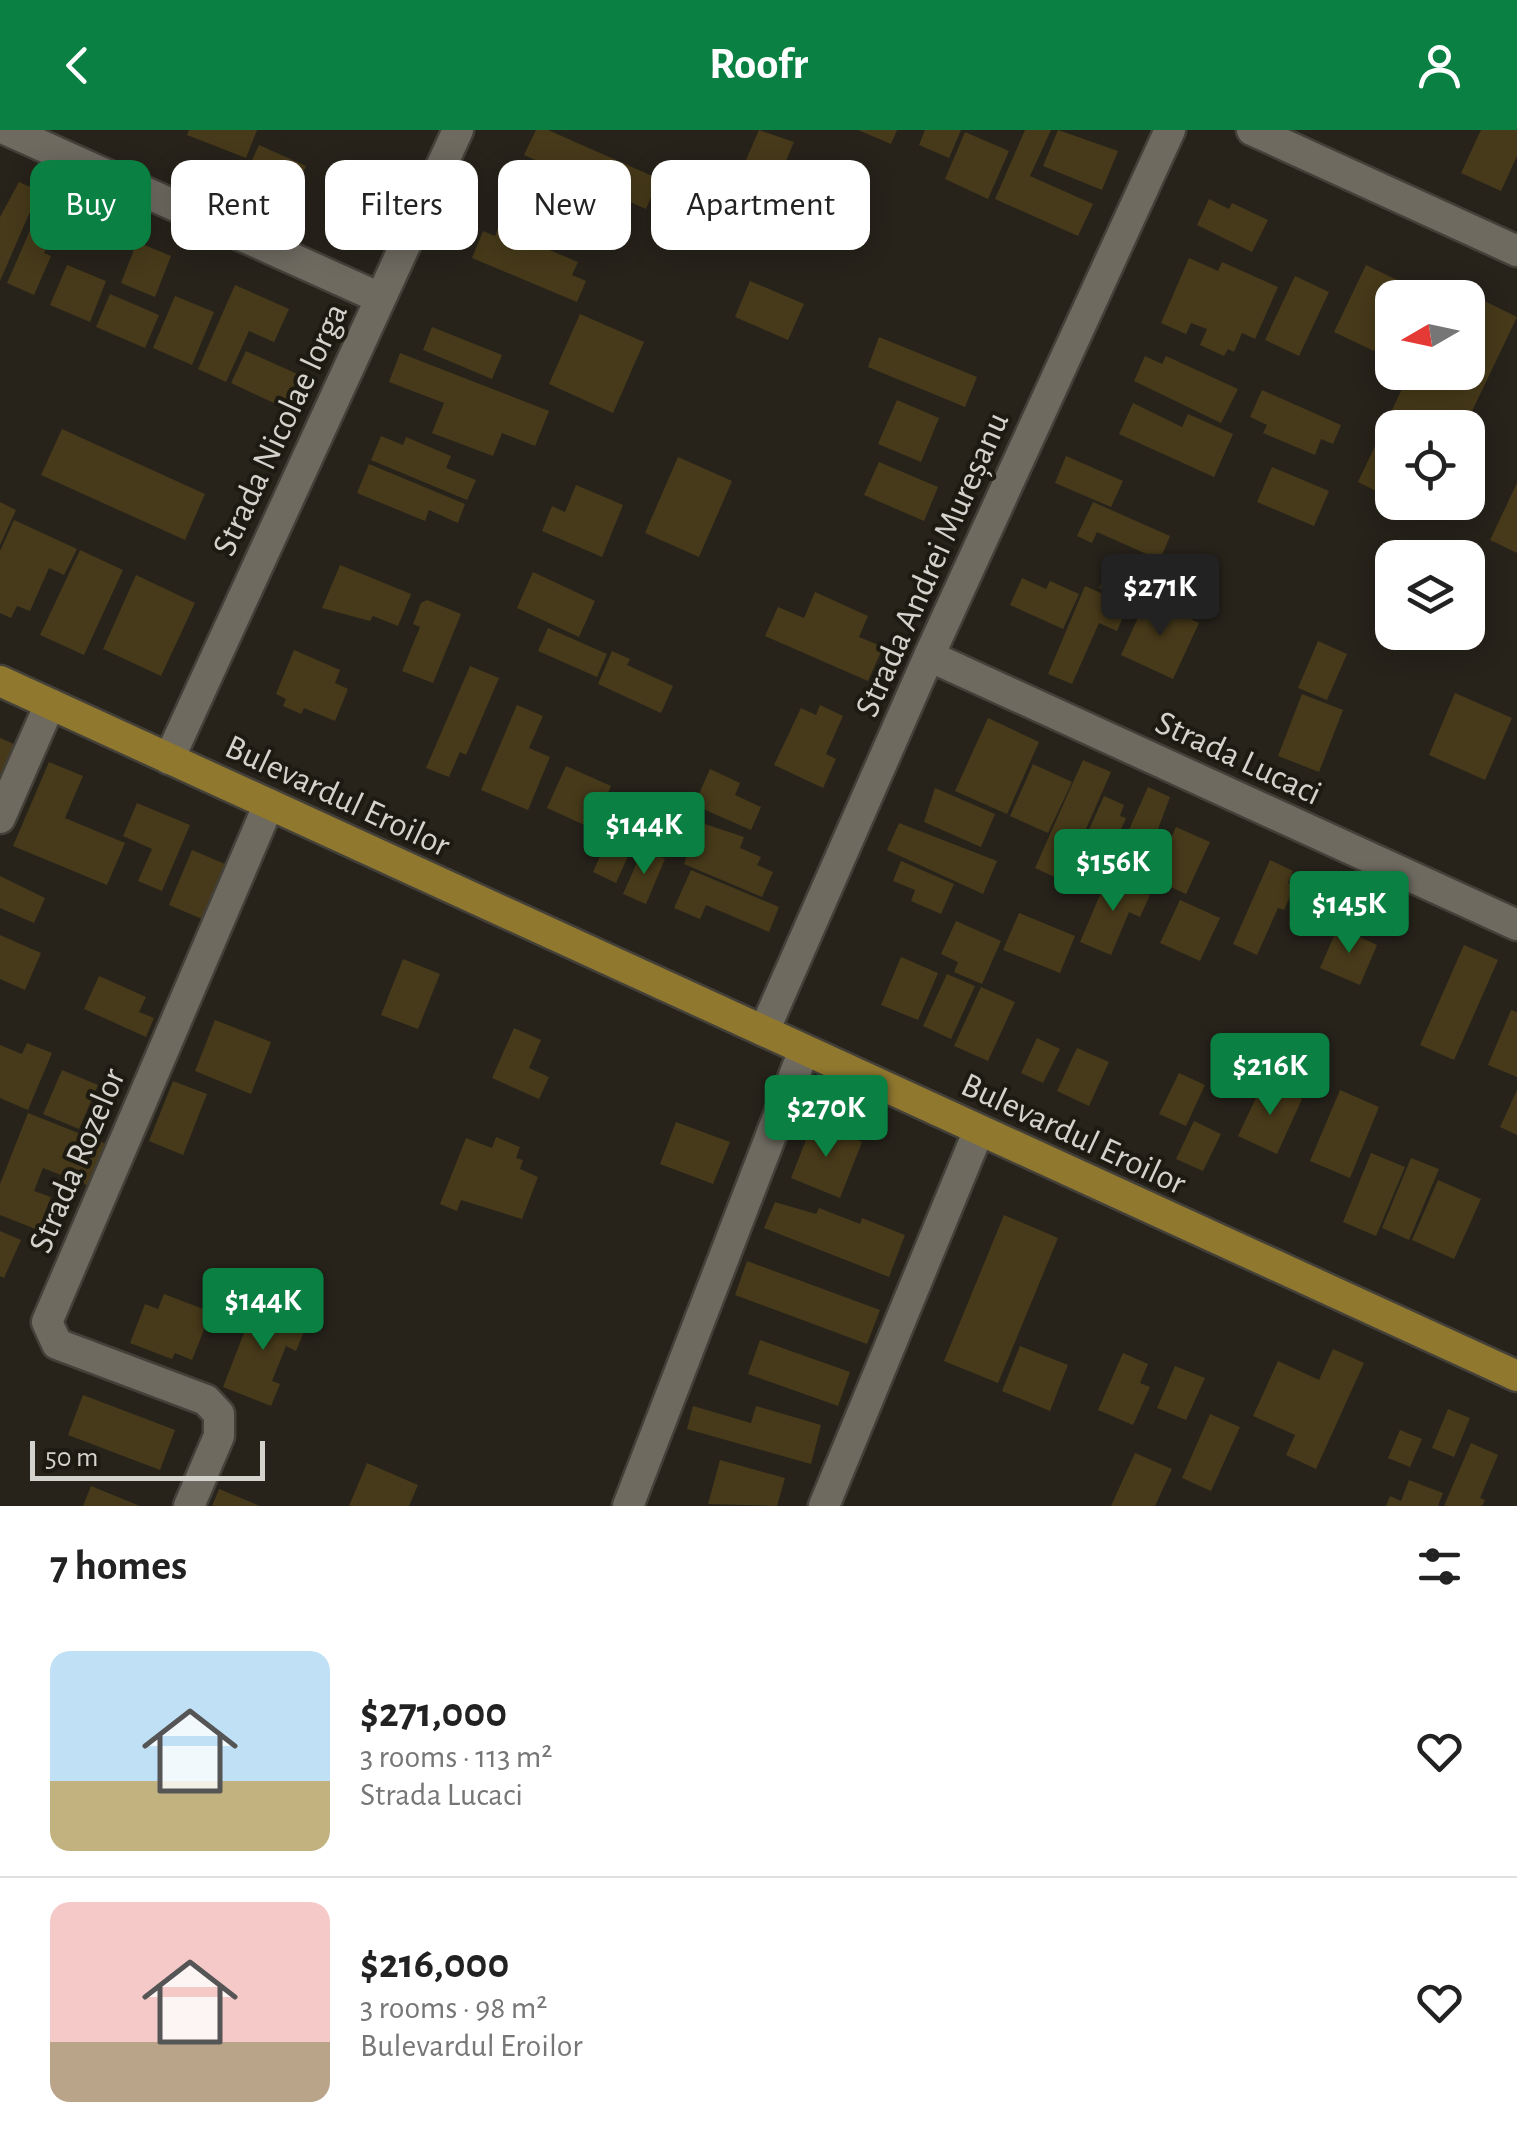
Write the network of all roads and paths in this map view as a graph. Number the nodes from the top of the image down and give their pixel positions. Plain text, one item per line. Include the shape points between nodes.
1 (6, 130) edge
2 (458, 130) edge
3 (1170, 130) edge
4 (1252, 130) edge
5 (1517, 251) edge
6 (380, 298) junction
7 (930, 656) junction
8 (0, 682) edge
9 (50, 704) junction
10 (169, 760) junction
11 (269, 804) junction
12 (0, 818) edge
13 (1517, 925) edge
14 (764, 1032) junction
15 (804, 1050) junction
16 (979, 1130) junction
17 (1517, 1376) edge
18 (189, 1506) edge
19 (628, 1506) edge
20 (824, 1506) edge

1 - 6 street
2 - 6 street, Strada Nicolae Iorga
3 - 7 street, Strada Andrei Mureșanu
4 - 5 street
6 - 10 street, Strada Nicolae Iorga
7 - 13 street, Strada Lucaci
7 - 14 street, Strada Andrei Mureșanu
8 - 9 main road, Bulevardul Eroilor
9 - 10 main road, Bulevardul Eroilor
9 - 12 street
10 - 11 main road, Bulevardul Eroilor
11 - 14 main road, Bulevardul Eroilor
11 - 18 street, Strada Rozelor via 47,1322 56,1344 206,1400 220,1414 219,1436
14 - 15 main road, Bulevardul Eroilor
15 - 16 main road, Bulevardul Eroilor
15 - 19 street
16 - 17 main road, Bulevardul Eroilor
16 - 20 street

